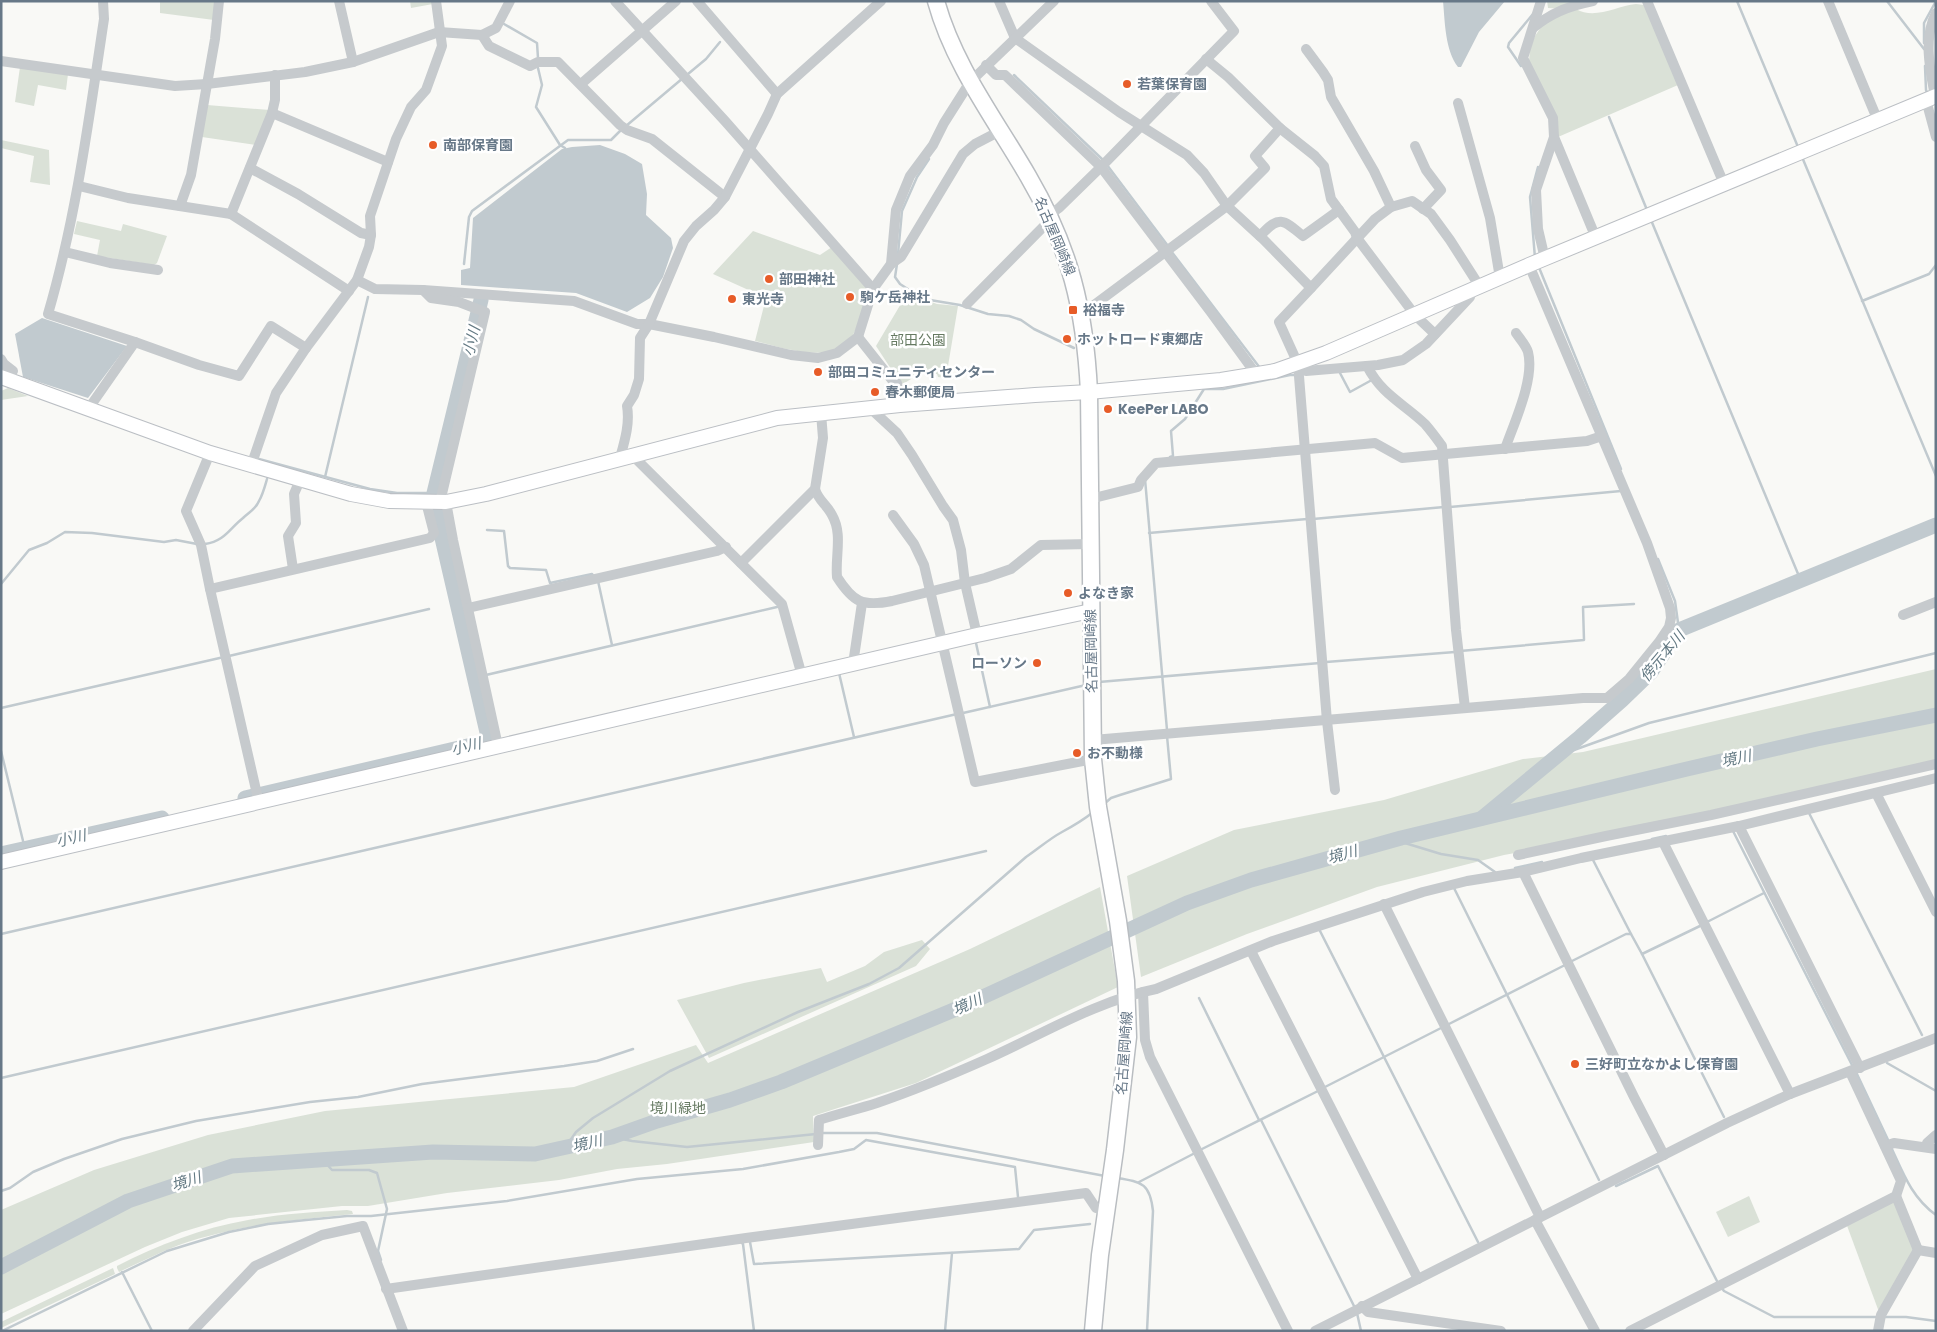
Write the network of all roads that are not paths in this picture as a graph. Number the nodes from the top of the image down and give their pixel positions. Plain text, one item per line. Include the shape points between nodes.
1 (103, 1) edge
2 (219, 1) edge
3 (339, 1) edge
4 (436, 1) edge
5 (510, 1) edge
6 (615, 1) edge
7 (676, 1) edge
8 (697, 1) edge
9 (881, 1) edge
10 (936, 1) edge
11 (999, 1) edge
12 (1054, 1) edge
13 (1211, 1) edge
14 (1540, 1) edge
15 (1593, 1) edge
16 (1647, 1) edge
17 (1828, 1) edge
18 (1936, 13) edge
19 (1533, 28) junction
20 (439, 32) junction
21 (642, 32) junction
22 (482, 35) junction
23 (1015, 38) junction
24 (1306, 49) dead end
25 (1206, 59) junction
26 (1, 61) edge
27 (353, 62) junction
28 (986, 65) junction
29 (96, 74) junction
30 (275, 75) junction
31 (970, 82) junction
32 (207, 84) junction
33 (581, 84) junction
34 (777, 94) junction
35 (1932, 97) edge
36 (1458, 103) dead end
37 (272, 113) junction
38 (1878, 120) junction
39 (1141, 126) junction
40 (1280, 128) junction
41 (1000, 131) junction
42 (1554, 137) junction
43 (1936, 137) edge
44 (1415, 146) dead end
45 (750, 149) junction
46 (388, 162) junction
47 (1100, 167) junction
48 (250, 168) junction
49 (1724, 184) junction
50 (79, 186) junction
51 (724, 197) junction
52 (180, 206) junction
53 (1228, 206) junction
54 (1391, 207) junction
55 (1423, 209) junction
56 (1339, 210) junction
57 (232, 214) junction
58 (1050, 217) junction
59 (370, 235) junction
60 (1260, 236) junction
61 (1357, 238) junction
62 (1596, 238) junction
63 (65, 252) junction
64 (1164, 252) junction
65 (1545, 259) junction
66 (892, 264) junction
67 (1529, 265) junction
68 (158, 270) dead end
69 (1500, 278) junction
70 (357, 280) junction
71 (1311, 288) junction
72 (873, 289) junction
73 (1476, 289) junction
74 (423, 290) junction
75 (349, 291) junction
76 (967, 304) dead end
77 (1082, 314) junction
78 (1415, 315) junction
79 (649, 324) junction
80 (1516, 333) dead end
81 (1436, 334) junction
82 (858, 336) junction
83 (135, 342) junction
84 (306, 348) junction
85 (1, 359) edge
86 (1299, 364) junction
87 (1367, 366) junction
88 (1256, 374) junction
89 (7, 378) edge
90 (1090, 392) junction
91 (900, 405) junction
92 (89, 408) junction
93 (870, 408) junction
94 (821, 412) junction
95 (1602, 436) junction
96 (1505, 449) junction
97 (1304, 450) junction
98 (210, 453) junction
99 (1443, 454) junction
100 (626, 456) junction
101 (251, 466) junction
102 (300, 480) junction
103 (815, 489) junction
104 (1090, 499) junction
105 (436, 502) junction
106 (893, 515) dead end
107 (1090, 544) junction
108 (726, 547) junction
109 (741, 563) junction
110 (293, 569) junction
111 (965, 583) junction
112 (210, 589) junction
113 (932, 591) junction
114 (1936, 602) edge
115 (862, 603) junction
116 (468, 608) junction
117 (1091, 611) junction
118 (1903, 615) dead end
119 (977, 635) junction
120 (943, 643) junction
121 (853, 664) junction
122 (802, 676) junction
123 (1465, 708) junction
124 (1327, 721) junction
125 (1093, 740) junction
126 (498, 746) junction
127 (1093, 759) junction
128 (1936, 764) edge
129 (1936, 778) edge
130 (1335, 790) dead end
131 (1876, 793) junction
132 (258, 803) junction
133 (1739, 826) junction
134 (1663, 842) junction
135 (1518, 855) dead end
136 (1, 862) edge
137 (1522, 872) junction
138 (1384, 904) junction
139 (1936, 912) edge
140 (1251, 951) junction
141 (1127, 989) junction
142 (1143, 992) junction
143 (1936, 1038) edge
144 (1855, 1070) junction
145 (1790, 1094) junction
146 (1936, 1135) edge
147 (819, 1144) dead end
148 (1885, 1146) junction
149 (1931, 1148) edge
150 (1664, 1155) junction
151 (1896, 1196) junction
152 (1107, 1211) junction
153 (1538, 1219) junction
154 (1918, 1250) junction
155 (1936, 1253) edge
156 (1418, 1279) junction
157 (386, 1289) junction
158 (1362, 1306) junction
159 (193, 1331) edge
160 (403, 1331) edge
161 (1094, 1331) edge
162 (1288, 1331) edge
163 (1315, 1331) edge
164 (1501, 1331) edge
165 (1595, 1331) edge
166 (1630, 1331) edge
167 (1878, 1331) edge

1 - 29 street via 104,19
2 - 32 street
3 - 27 street
4 - 20 street
5 - 22 street via 496,28
6 - 21 street
7 - 21 street
8 - 34 street
9 - 34 street
10 - 31 main road, 名古屋岡崎線
11 - 23 street
12 - 23 street
13 - 25 street via 1234,31
14 - 19 street
15 - 19 street via 1543,19
16 - 49 street
17 - 38 street
18 - 35 street via 1929,43
19 - 42 street via 1523,58 1554,118
20 - 22 street
20 - 27 street
20 - 46 street via 442,46 426,90 411,107
21 - 33 street
21 - 45 street
22 - 33 street via 489,46 530,66 538,62 558,62
23 - 28 street
23 - 39 street
24 - 54 street via 1328,80 1330,97 1374,171
25 - 39 street
25 - 40 street
26 - 29 street
27 - 30 street
28 - 31 street
28 - 47 street via 996,75 1005,75
29 - 32 street via 174,86
29 - 50 street
30 - 32 street
30 - 37 street
31 - 41 main road, 名古屋岡崎線
31 - 66 street via 902,192 896,210
32 - 52 street via 191,175
33 - 51 street via 620,125 652,139
34 - 45 street
35 - 38 street
35 - 43 street
36 - 69 street via 1490,218
37 - 46 street
37 - 48 street
38 - 49 street
39 - 47 street
39 - 53 street via 1187,156
40 - 53 street via 1256,156 1265,168
40 - 56 street via 1324,166 1331,199
41 - 58 main road, 名古屋岡崎線
41 - 66 street via 963,154 901,257
42 - 62 street
42 - 65 street via 1536,190 1538,229
44 - 55 street via 1426,170 1441,190
45 - 51 street
45 - 72 street
46 - 59 street via 370,216
47 - 58 street
47 - 64 street
48 - 57 street
48 - 59 street via 361,233
49 - 62 street
50 - 52 street
50 - 63 street
51 - 79 street via 684,241
52 - 57 street
53 - 60 street
53 - 64 street
54 - 55 street via 1412,201
54 - 61 street via 1375,218
55 - 73 street via 1431,214 1450,240
56 - 60 street via 1303,236 1282,221 1271,224
56 - 61 street
57 - 75 street
58 - 76 street
58 - 77 main road, 名古屋岡崎線 via 1065,251
59 - 70 street
60 - 71 street
61 - 71 street
61 - 78 street
62 - 65 street
63 - 68 street
63 - 83 street via 48,314
64 - 77 street
64 - 88 street
65 - 67 street
66 - 72 street
67 - 69 street
67 - 95 street
69 - 73 street
70 - 74 street via 375,289
70 - 75 street
71 - 86 street via 1279,322
72 - 82 street
73 - 78 street
73 - 81 street
74 - 79 street via 574,301 637,324
74 - 105 street via 431,298 460,302 485,312
75 - 84 street
77 - 90 main road, 名古屋岡崎線
78 - 81 street
78 - 86 street
79 - 82 street via 818,358 837,353
79 - 100 street via 640,338 639,379 627,406
80 - 96 street via 1528,350 1530,362 1527,383
81 - 87 street via 1403,360
82 - 91 street via 892,380 898,383
83 - 84 street via 239,376 270,326
83 - 92 street
84 - 101 street via 276,393
85 - 89 street
86 - 87 street via 1306,372
86 - 88 street
86 - 97 street
87 - 99 street via 1374,380 1425,424 1442,446
88 - 90 street
89 - 92 street
90 - 91 street
90 - 104 main road, 名古屋岡崎線
91 - 93 street
92 - 98 street
93 - 94 street
93 - 111 street via 897,433 953,520
94 - 100 street via 777,418
94 - 103 street via 824,438
95 - 96 street via 1587,441
95 - 123 street via 1667,597 1671,618 1669,628 1629,679 1607,698
96 - 99 street
97 - 99 street via 1375,443 1402,458
97 - 104 street via 1156,463 1138,487
97 - 124 street
98 - 101 street
98 - 112 street via 186,511 201,545
99 - 123 street
100 - 105 street via 486,494
100 - 108 street via 650,474
101 - 102 street
102 - 105 street via 389,501
102 - 110 street via 294,494 296,523 288,536
103 - 109 street
103 - 115 street via 832,515 838,532 837,577 852,597
104 - 107 main road, 名古屋岡崎線
105 - 110 street via 434,533 430,538
105 - 116 street
106 - 113 street via 922,559
107 - 111 street via 1041,545 1011,569
107 - 117 main road, 名古屋岡崎線
108 - 109 street
108 - 116 street
109 - 122 street via 782,604
110 - 112 street
111 - 113 street
111 - 119 street
112 - 132 street
113 - 115 street via 876,604
113 - 120 street
114 - 118 street
115 - 121 street
116 - 126 street
117 - 119 street
117 - 125 main road, 名古屋岡崎線
119 - 120 street
120 - 121 street
120 - 127 street via 976,782
121 - 122 street
122 - 126 street
123 - 124 street
124 - 125 street
124 - 130 street
125 - 127 main road, 名古屋岡崎線
126 - 132 street
127 - 141 main road, 名古屋岡崎線
128 - 135 street
129 - 131 street
131 - 133 street
131 - 139 street
132 - 136 street
133 - 134 street
133 - 144 street
134 - 137 street
134 - 145 street
137 - 138 street via 1467,881
137 - 150 street
138 - 140 street via 1272,940
138 - 153 street
140 - 142 street
140 - 156 street
141 - 142 street
141 - 147 street via 935,1082 819,1120
141 - 152 main road, 名古屋岡崎線 via 1128,1037
142 - 162 street via 1144,1040 1150,1057
143 - 144 street
144 - 145 street
144 - 148 street
145 - 150 street via 1726,1122
146 - 149 street via 1927,1144
148 - 149 street via 1894,1142
148 - 151 street via 1901,1181
150 - 153 street
151 - 154 street
151 - 166 street
152 - 157 street via 1096,1208 1086,1193
152 - 161 main road, 名古屋岡崎線
153 - 156 street
153 - 165 street
154 - 155 street
154 - 167 street via 1881,1315
156 - 158 street
157 - 159 street via 363,1226 322,1235 255,1266
157 - 160 street
158 - 163 street
158 - 164 street via 1368,1312

